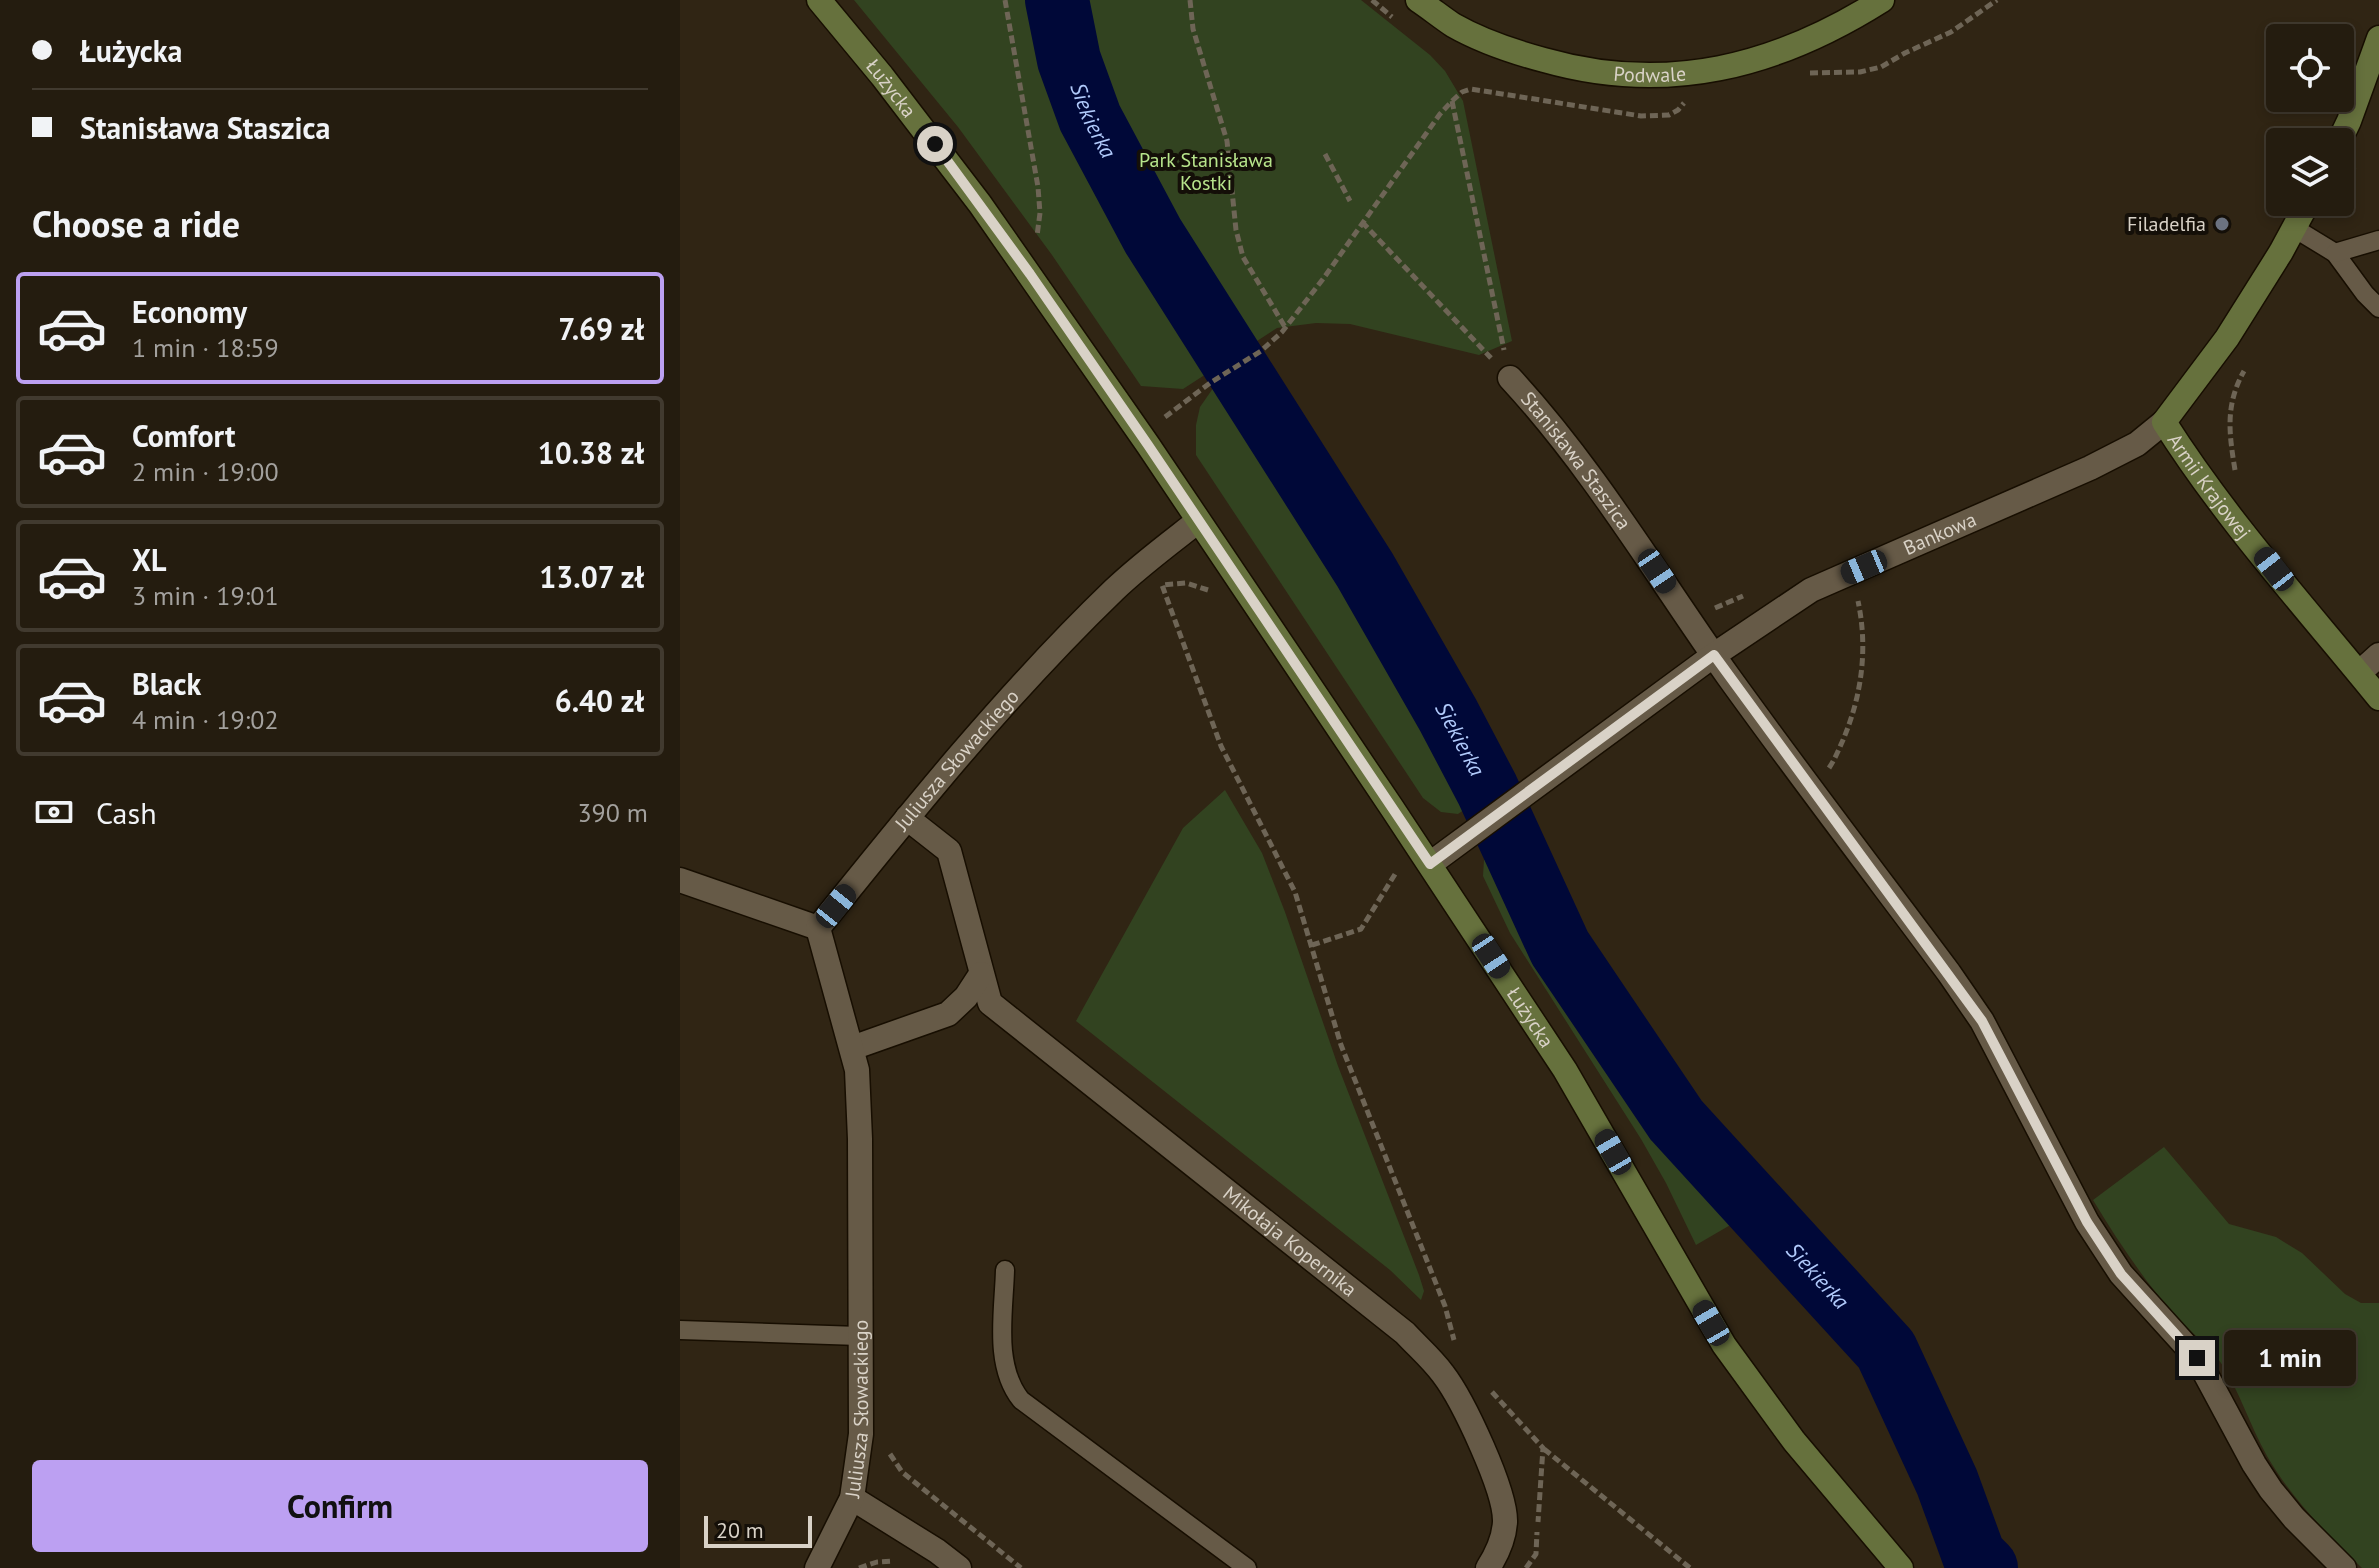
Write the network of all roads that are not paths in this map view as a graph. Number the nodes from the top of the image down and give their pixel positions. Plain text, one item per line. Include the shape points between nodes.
1 (819, 0) edge
2 (1418, 0) edge
3 (1882, 0) edge
4 (1857, 7) edge
5 (2379, 38) edge
6 (2346, 128) edge
7 (2300, 216) edge
8 (2294, 228) junction
9 (2379, 240) edge
10 (2335, 253) junction
11 (2379, 308) edge
12 (1510, 378) road end
13 (2164, 422) junction
14 (1198, 521) junction
15 (1714, 655) junction
16 (2379, 655) edge
17 (2359, 673) junction
18 (2379, 698) edge
19 (907, 818) junction
20 (1430, 864) junction
21 (680, 880) edge
22 (818, 928) junction
23 (981, 974) junction
24 (852, 1048) junction
25 (1005, 1270) dead end
26 (680, 1330) edge
27 (859, 1336) junction
28 (852, 1498) junction
29 (817, 1568) edge
30 (959, 1568) edge
31 (1247, 1568) edge
32 (1488, 1568) edge
33 (1901, 1568) edge
34 (2344, 1568) edge

1 - 14 street, Łużycka via 980,204
2 - 4 street, Podwale via 1455,25 1512,51 1627,76 1691,74 1746,63 1796,46
3 - 4 street, Podwale
5 - 6 street
7 - 8 street, Bankowa
8 - 10 lane
8 - 13 street, Bankowa via 2227,338
9 - 10 lane
10 - 11 lane
12 - 15 street, Stanisława Staszica via 1627,526
13 - 15 street, Bankowa via 2137,444 2090,468 1811,590
13 - 17 street, Armii Krajowej via 2231,515
14 - 19 street, Juliusza Słowackiego via 1115,589 974,737
14 - 20 street, Łużycka
15 - 20 street, Bankowa
15 - 34 street, Stanisława Staszica via 1982,1021 2087,1222 2121,1274 2197,1358 2271,1490
16 - 17 street
17 - 18 street, Armii Krajowej
19 - 22 street, Juliusza Słowackiego
19 - 23 street, Mikołaja Kopernika via 949,851
20 - 33 street, Łużycka via 1565,1070 1724,1345 1794,1441
21 - 22 street
22 - 24 street, Juliusza Słowackiego
23 - 24 street via 948,1014
23 - 32 street, Mikołaja Kopernika via 990,1003 1430,1357 1461,1403 1500,1494 1503,1538
24 - 27 street, Juliusza Słowackiego via 859,1104
25 - 31 lane via 1003,1349 1015,1393
26 - 27 lane
27 - 28 street, Juliusza Słowackiego via 861,1434
28 - 29 street, Juliusza Słowackiego
28 - 30 street

